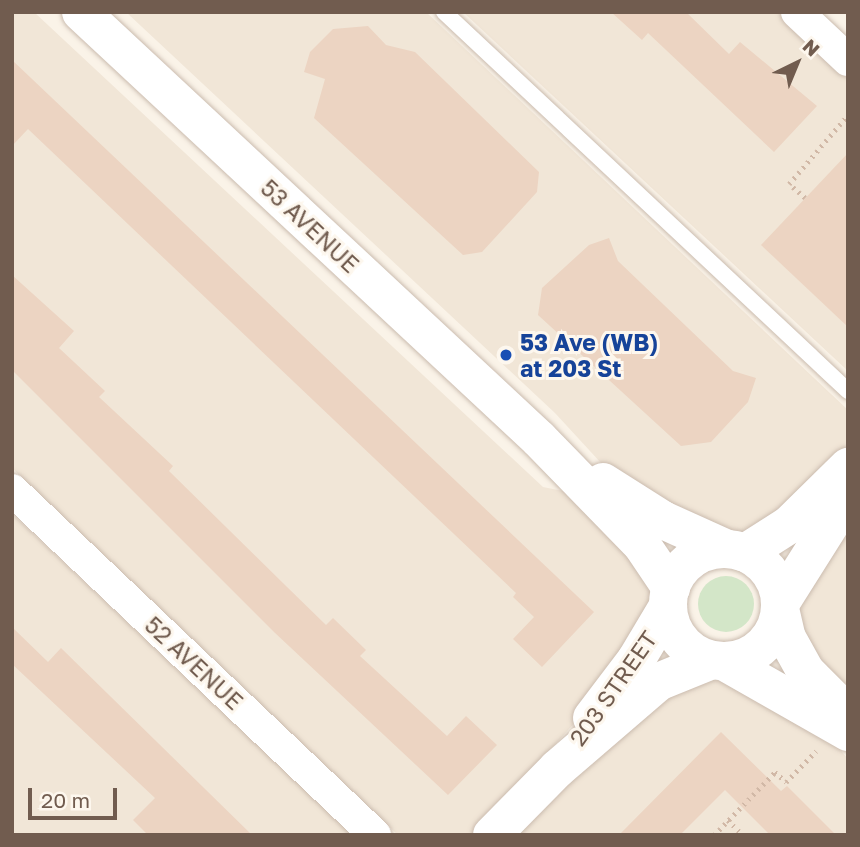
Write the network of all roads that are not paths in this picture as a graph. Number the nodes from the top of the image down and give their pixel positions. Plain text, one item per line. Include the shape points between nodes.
1 (81, 12) edge
2 (444, 12) edge
3 (797, 12) edge
4 (848, 60) edge
5 (848, 391) edge
6 (539, 439) junction
7 (848, 467) edge
8 (12, 490) edge
9 (848, 496) edge
10 (736, 551) junction
11 (669, 597) junction
12 (780, 609) junction
13 (719, 661) junction
14 (848, 714) edge
15 (835, 738) edge
16 (557, 769) junction
17 (376, 835) edge
18 (492, 835) edge

1 - 6 street, 53 AVENUE
2 - 5 lane
3 - 4 street
6 - 10 street, 53 AVENUE via 663,520
6 - 11 street, 53 AVENUE via 642,545
7 - 10 street via 789,525
8 - 17 street, 52 AVENUE
9 - 12 street
10 - 11 street via 692,559
10 - 12 street via 773,577
11 - 13 street via 680,640
11 - 16 street, 203 STREET via 636,660
12 - 13 street via 764,646 749,656
12 - 14 street via 787,638 805,671
13 - 15 street
13 - 16 street, 203 STREET via 658,682
16 - 18 street, 203 STREET

